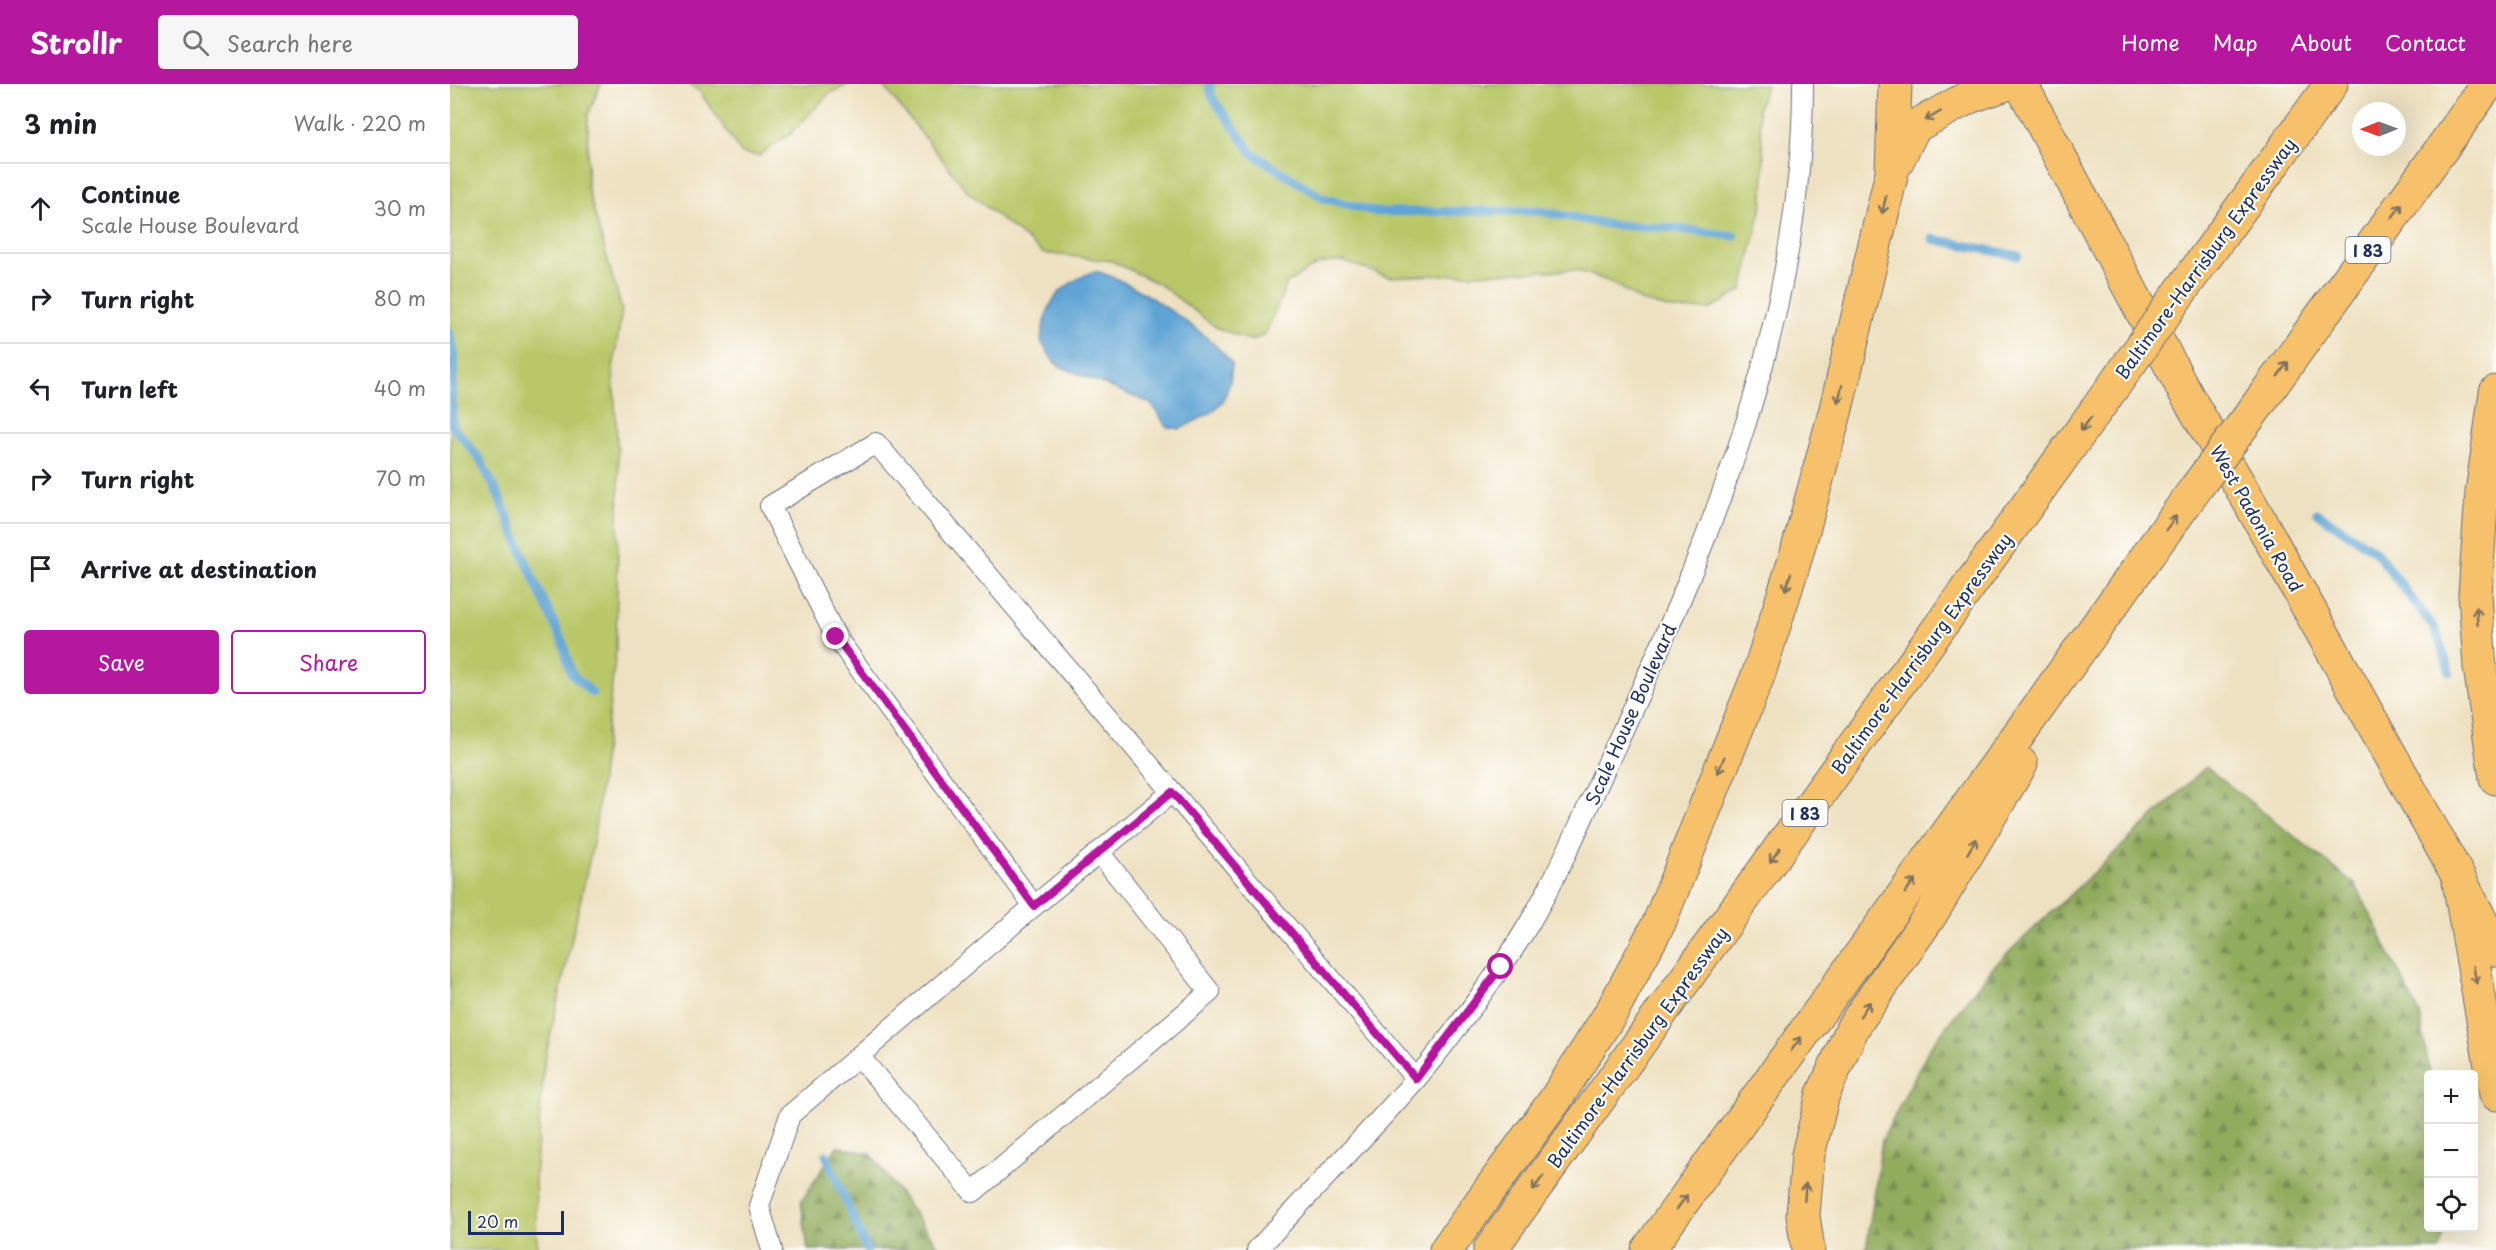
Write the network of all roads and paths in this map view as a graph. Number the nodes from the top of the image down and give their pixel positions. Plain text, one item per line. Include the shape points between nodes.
1 (1803, 84) edge
2 (1895, 84) edge
3 (2006, 84) edge
4 (2021, 84) edge
5 (2331, 84) edge
6 (2488, 84) edge
7 (1892, 172) junction
8 (2496, 392) edge
9 (2141, 564) junction
10 (2496, 778) edge
11 (1172, 792) junction
12 (1099, 852) junction
13 (2457, 876) junction
14 (1034, 906) junction
15 (2496, 950) edge
16 (859, 1056) junction
17 (1416, 1079) junction
18 (2496, 1094) edge
19 (772, 1250) edge
20 (1257, 1250) edge
21 (1446, 1250) edge
22 (1490, 1250) edge
23 (1648, 1250) edge
24 (1808, 1250) edge

1 - 17 lane, Scale House Boulevard via 1803,138 1794,222 1778,312 1739,447 1687,589 1555,878 1501,967
2 - 7 main road
3 -> 7 main road via 1970,97 1914,127
4 - 13 main road, West Padonia Road via 2186,394
5 -> 22 main road, Baltimore-Harrisburg Expressway / I 83, bridge
9 -> 6 main road, I 83, bridge
7 -> 21 main road via 1836,409 1796,556 1759,673 1659,923 1612,1011 1555,1100
10 -> 8 main road via 2480,667 2475,595 2482,493
23 -> 9 main road, I 83
24 -> 9 main road via 1803,1215 1808,1155 1823,1094 1853,1027 1931,914
11 - 12 lane
11 - 14 lane via 876,443 770,506 836,637
11 - 17 lane
12 - 14 lane
12 - 16 lane via 1210,992 973,1192
13 - 15 main road, West Padonia Road
13 -> 18 main road
14 - 16 lane
16 - 19 lane via 790,1115 759,1206
17 - 20 lane, Scale House Boulevard

